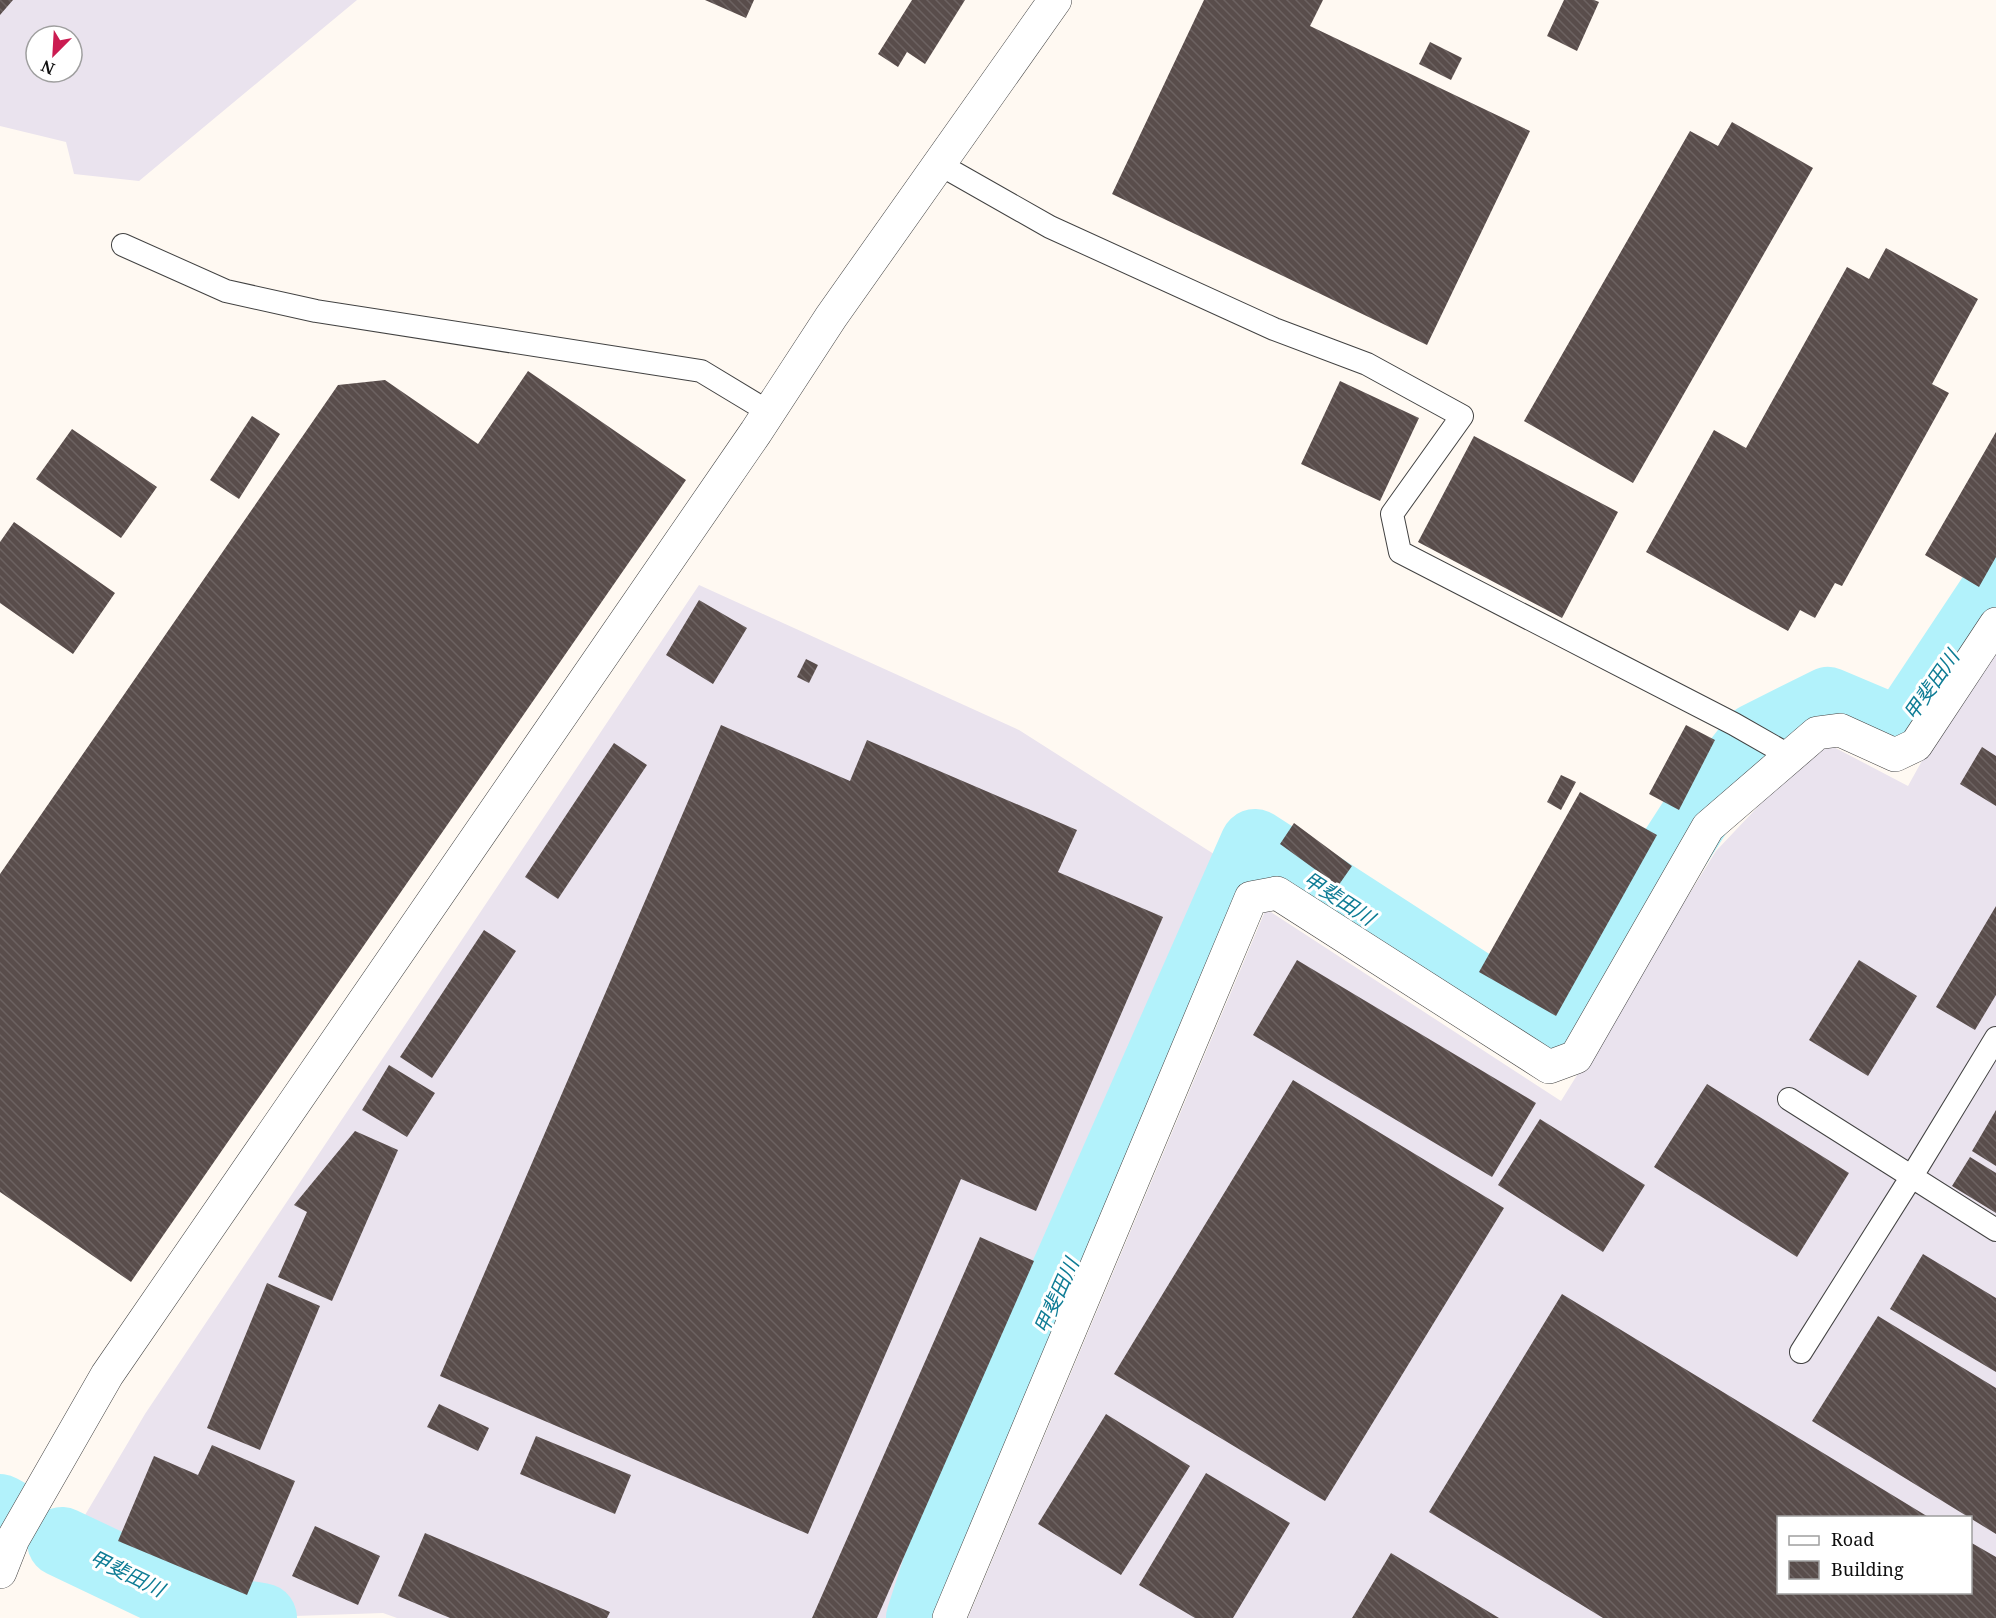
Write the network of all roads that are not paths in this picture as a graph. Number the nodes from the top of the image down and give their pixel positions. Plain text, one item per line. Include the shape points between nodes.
1 (1054, 0) edge
2 (939, 164) junction
3 (123, 245) dead end
4 (769, 412) junction
5 (1996, 624) edge
6 (1782, 751) junction
7 (1996, 1038) edge
8 (1790, 1099) dead end
9 (1912, 1176) junction
10 (1996, 1230) edge
11 (1801, 1352) dead end
12 (0, 1572) edge
13 (949, 1618) edge

1 - 2 street
2 - 4 street
2 - 6 lane via 1050,227 1274,329 1367,364 1462,416 1392,514 1400,552
3 - 4 lane via 226,291 316,311 701,371
4 - 12 street via 107,1375 13,1539
5 - 6 street via 1916,745 1895,755 1840,730 1817,733
6 - 13 street via 1708,827 1576,1057 1549,1067 1277,893 1251,898
7 - 9 lane
8 - 9 lane
9 - 10 lane
9 - 11 lane

